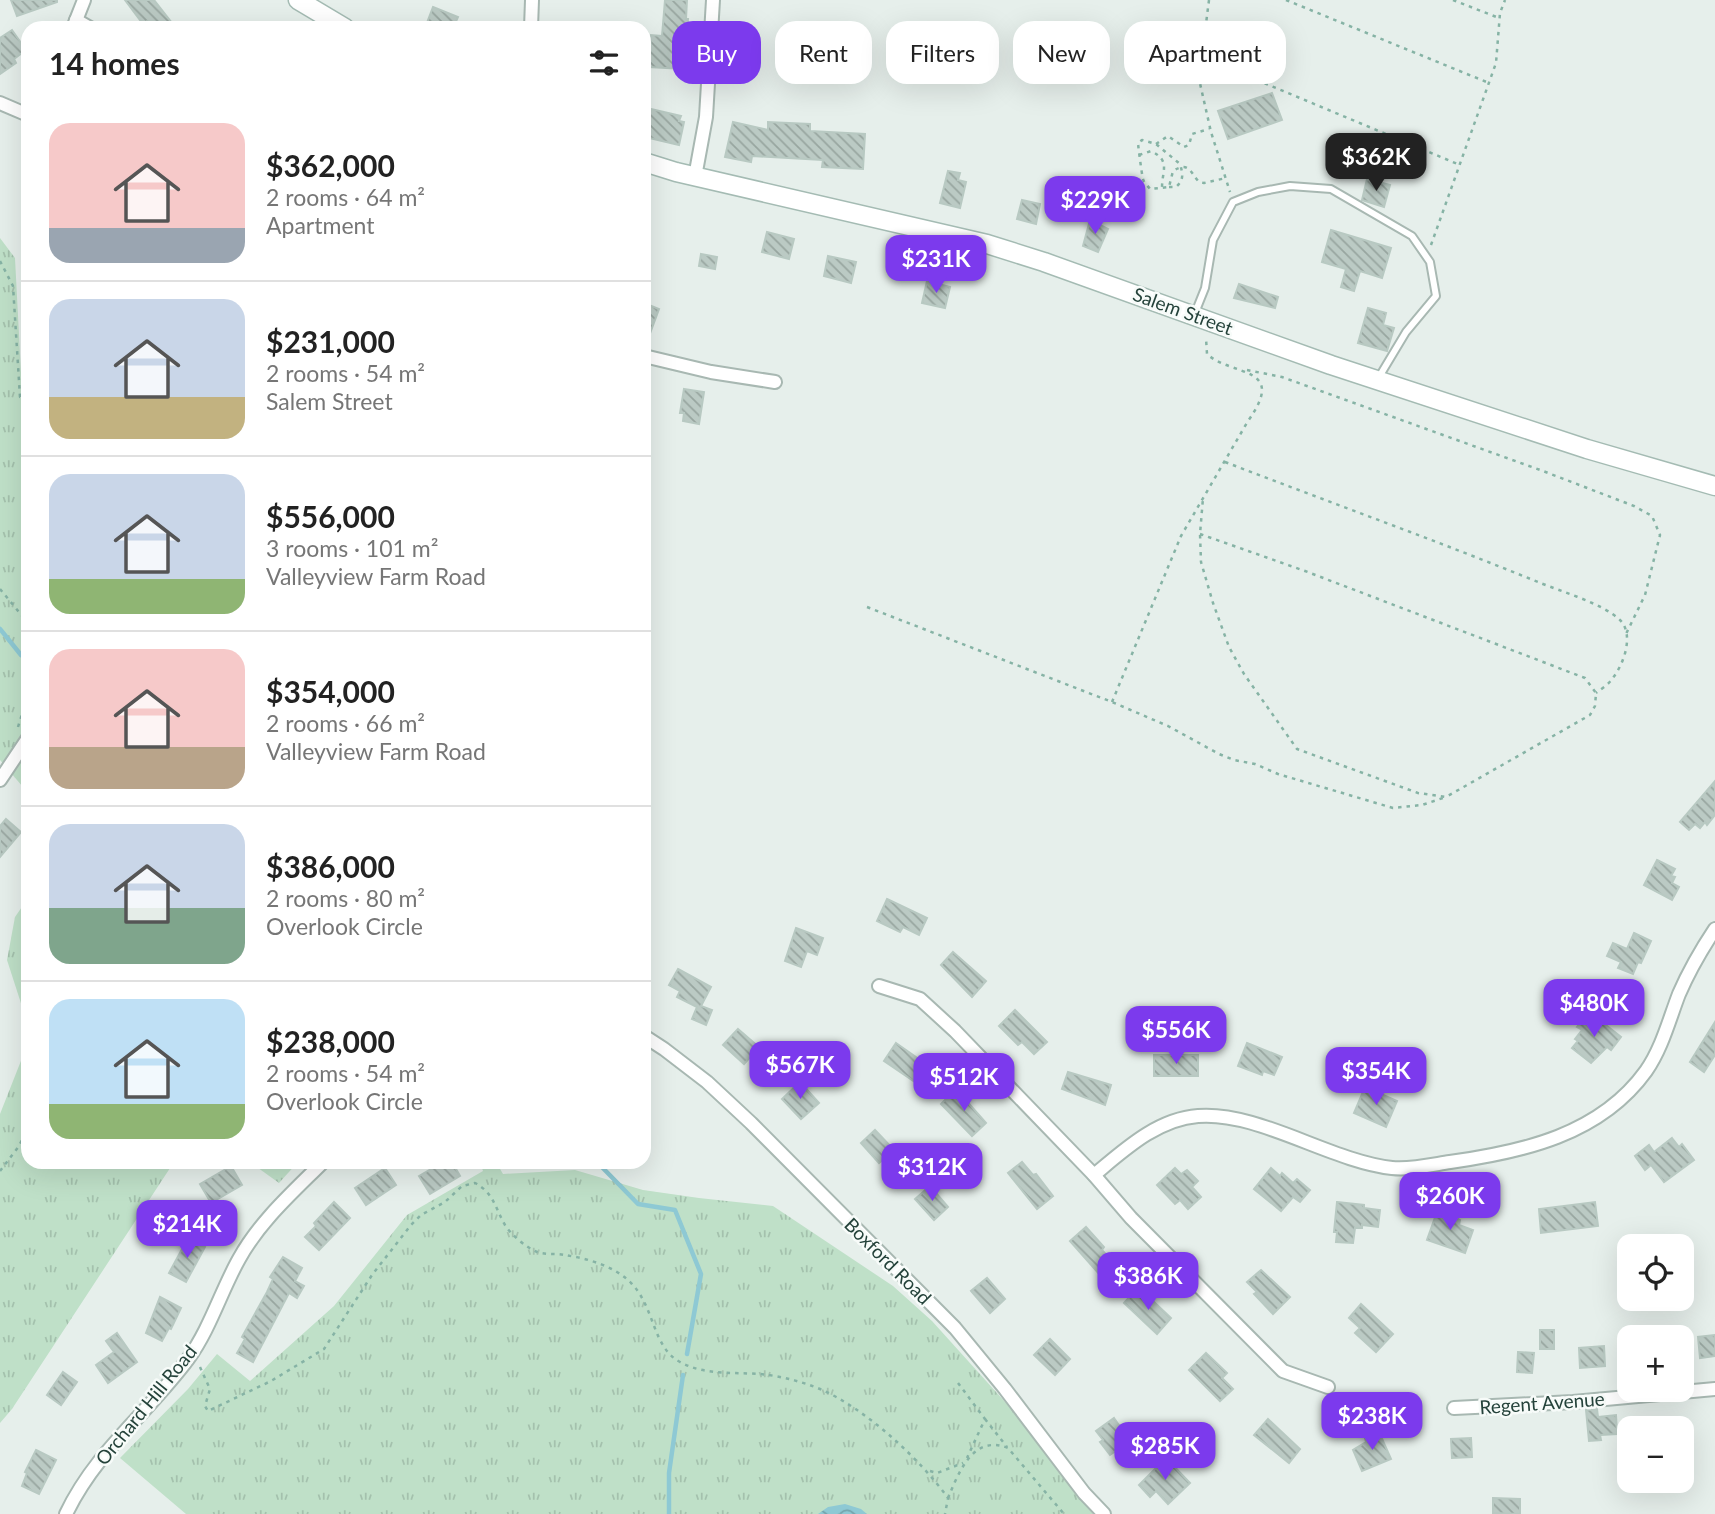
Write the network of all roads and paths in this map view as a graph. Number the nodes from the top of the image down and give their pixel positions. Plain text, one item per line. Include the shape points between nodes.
1 (84, 0) edge
2 (298, 0) edge
3 (532, 0) edge
4 (713, 0) edge
5 (1209, 0) edge
6 (1286, 0) edge
7 (1453, 0) edge
8 (1505, 0) edge
9 (1499, 18) junction
10 (75, 21) edge
11 (330, 21) edge
12 (531, 21) edge
13 (1206, 21) edge
14 (1489, 83) junction
15 (1200, 84) edge
16 (1266, 84) edge
17 (0, 103) edge
18 (21, 112) edge
19 (1210, 129) junction
20 (1156, 144) junction
21 (1139, 155) junction
22 (651, 164) edge
23 (1460, 166) junction
24 (1181, 167) junction
25 (695, 177) junction
26 (1226, 177) junction
27 (1170, 187) junction
28 (1162, 188) junction
29 (1233, 201) junction
30 (1427, 258) junction
31 (0, 261) edge
32 (1202, 318) junction
33 (651, 358) edge
34 (1247, 370) junction
35 (1377, 380) junction
36 (775, 382) dead end
37 (21, 397) edge
38 (1225, 462) junction
39 (1715, 486) edge
40 (1203, 498) junction
41 (1200, 534) junction
42 (0, 589) edge
43 (867, 607) dead end
44 (21, 614) edge
45 (1626, 634) junction
46 (1596, 693) junction
47 (1112, 702) junction
48 (21, 748) edge
49 (0, 780) edge
50 (1446, 797) junction
51 (1715, 929) edge
52 (879, 986) dead end
53 (651, 1041) edge
54 (21, 1142) edge
55 (316, 1169) edge
56 (0, 1171) edge
57 (1094, 1175) junction
58 (195, 1357) dead end
59 (958, 1383) dead end
60 (1328, 1387) dead end
61 (1715, 1389) edge
62 (1454, 1408) dead end
63 (985, 1419) junction
64 (1008, 1448) junction
65 (965, 1462) junction
66 (927, 1471) junction
67 (948, 1498) junction
68 (66, 1514) edge
69 (945, 1514) edge
70 (1064, 1514) edge
71 (1104, 1514) edge

1 - 10 street
2 - 11 main road
3 - 12 street
4 - 25 street via 706,117
5 - 13 path
6 - 14 path
7 - 9 path
8 - 9 path
9 - 14 path via 1496,64
14 - 23 path
15 - 19 path
16 - 23 path
17 - 18 street
19 - 20 path via 1192,134 1184,147 1167,136
19 - 26 path
20 - 21 path via 1142,140 1137,145
20 - 24 path
21 - 28 path via 1147,186
21 - 28 path via 1151,151 1165,163
22 - 25 main road, Salem Street
23 - 30 path
24 - 26 path via 1190,168 1199,182
24 - 27 path via 1173,171
24 - 27 path via 1182,181
25 - 32 main road, Salem Street via 987,244
26 - 29 path
27 - 28 path
29 - 30 lane via 1290,186 1331,189 1412,236
29 - 32 lane via 1213,240
30 - 35 lane via 1436,296 1406,332
31 - 37 path via 13,286
32 - 34 path via 1207,354
32 - 35 main road, Salem Street
33 - 36 street
34 - 38 path via 1258,381 1260,404
34 - 45 path via 1282,377 1543,471 1652,516 1660,535 1645,595
35 - 39 main road, Salem Street
38 - 40 path
38 - 45 path via 1604,609 1622,622
40 - 41 path
40 - 47 path via 1181,536
41 - 46 path via 1584,678
41 - 50 path via 1201,562 1229,647 1297,749 1418,793
42 - 44 path
43 - 47 path
45 - 46 path via 1623,663
46 - 50 path via 1590,715
47 - 50 path via 1219,754 1356,798 1393,808
48 - 49 street
51 - 57 street via 1696,958 1646,1072 1604,1112 1544,1143 1466,1160 1392,1168 1239,1121 1196,1116 1135,1140
52 - 57 street via 920,999
53 - 71 street, Boxford Road via 751,1123 955,1328
54 - 56 path
55 - 68 street, Orchard Hill Road via 257,1232 240,1256 190,1356 104,1452
57 - 60 street via 1283,1371
58 - 66 path via 210,1389 208,1411 324,1349 411,1225 462,1186 475,1183 492,1196 506,1227 538,1252 578,1257 629,1280 644,1297 657,1338 679,1362 721,1373 792,1379 820,1389 869,1420
59 - 63 path
61 - 62 street, Regent Avenue
63 - 64 path
63 - 65 path
64 - 65 path via 985,1446
64 - 70 path
65 - 66 path via 937,1473
65 - 67 path
66 - 67 path
67 - 69 path

